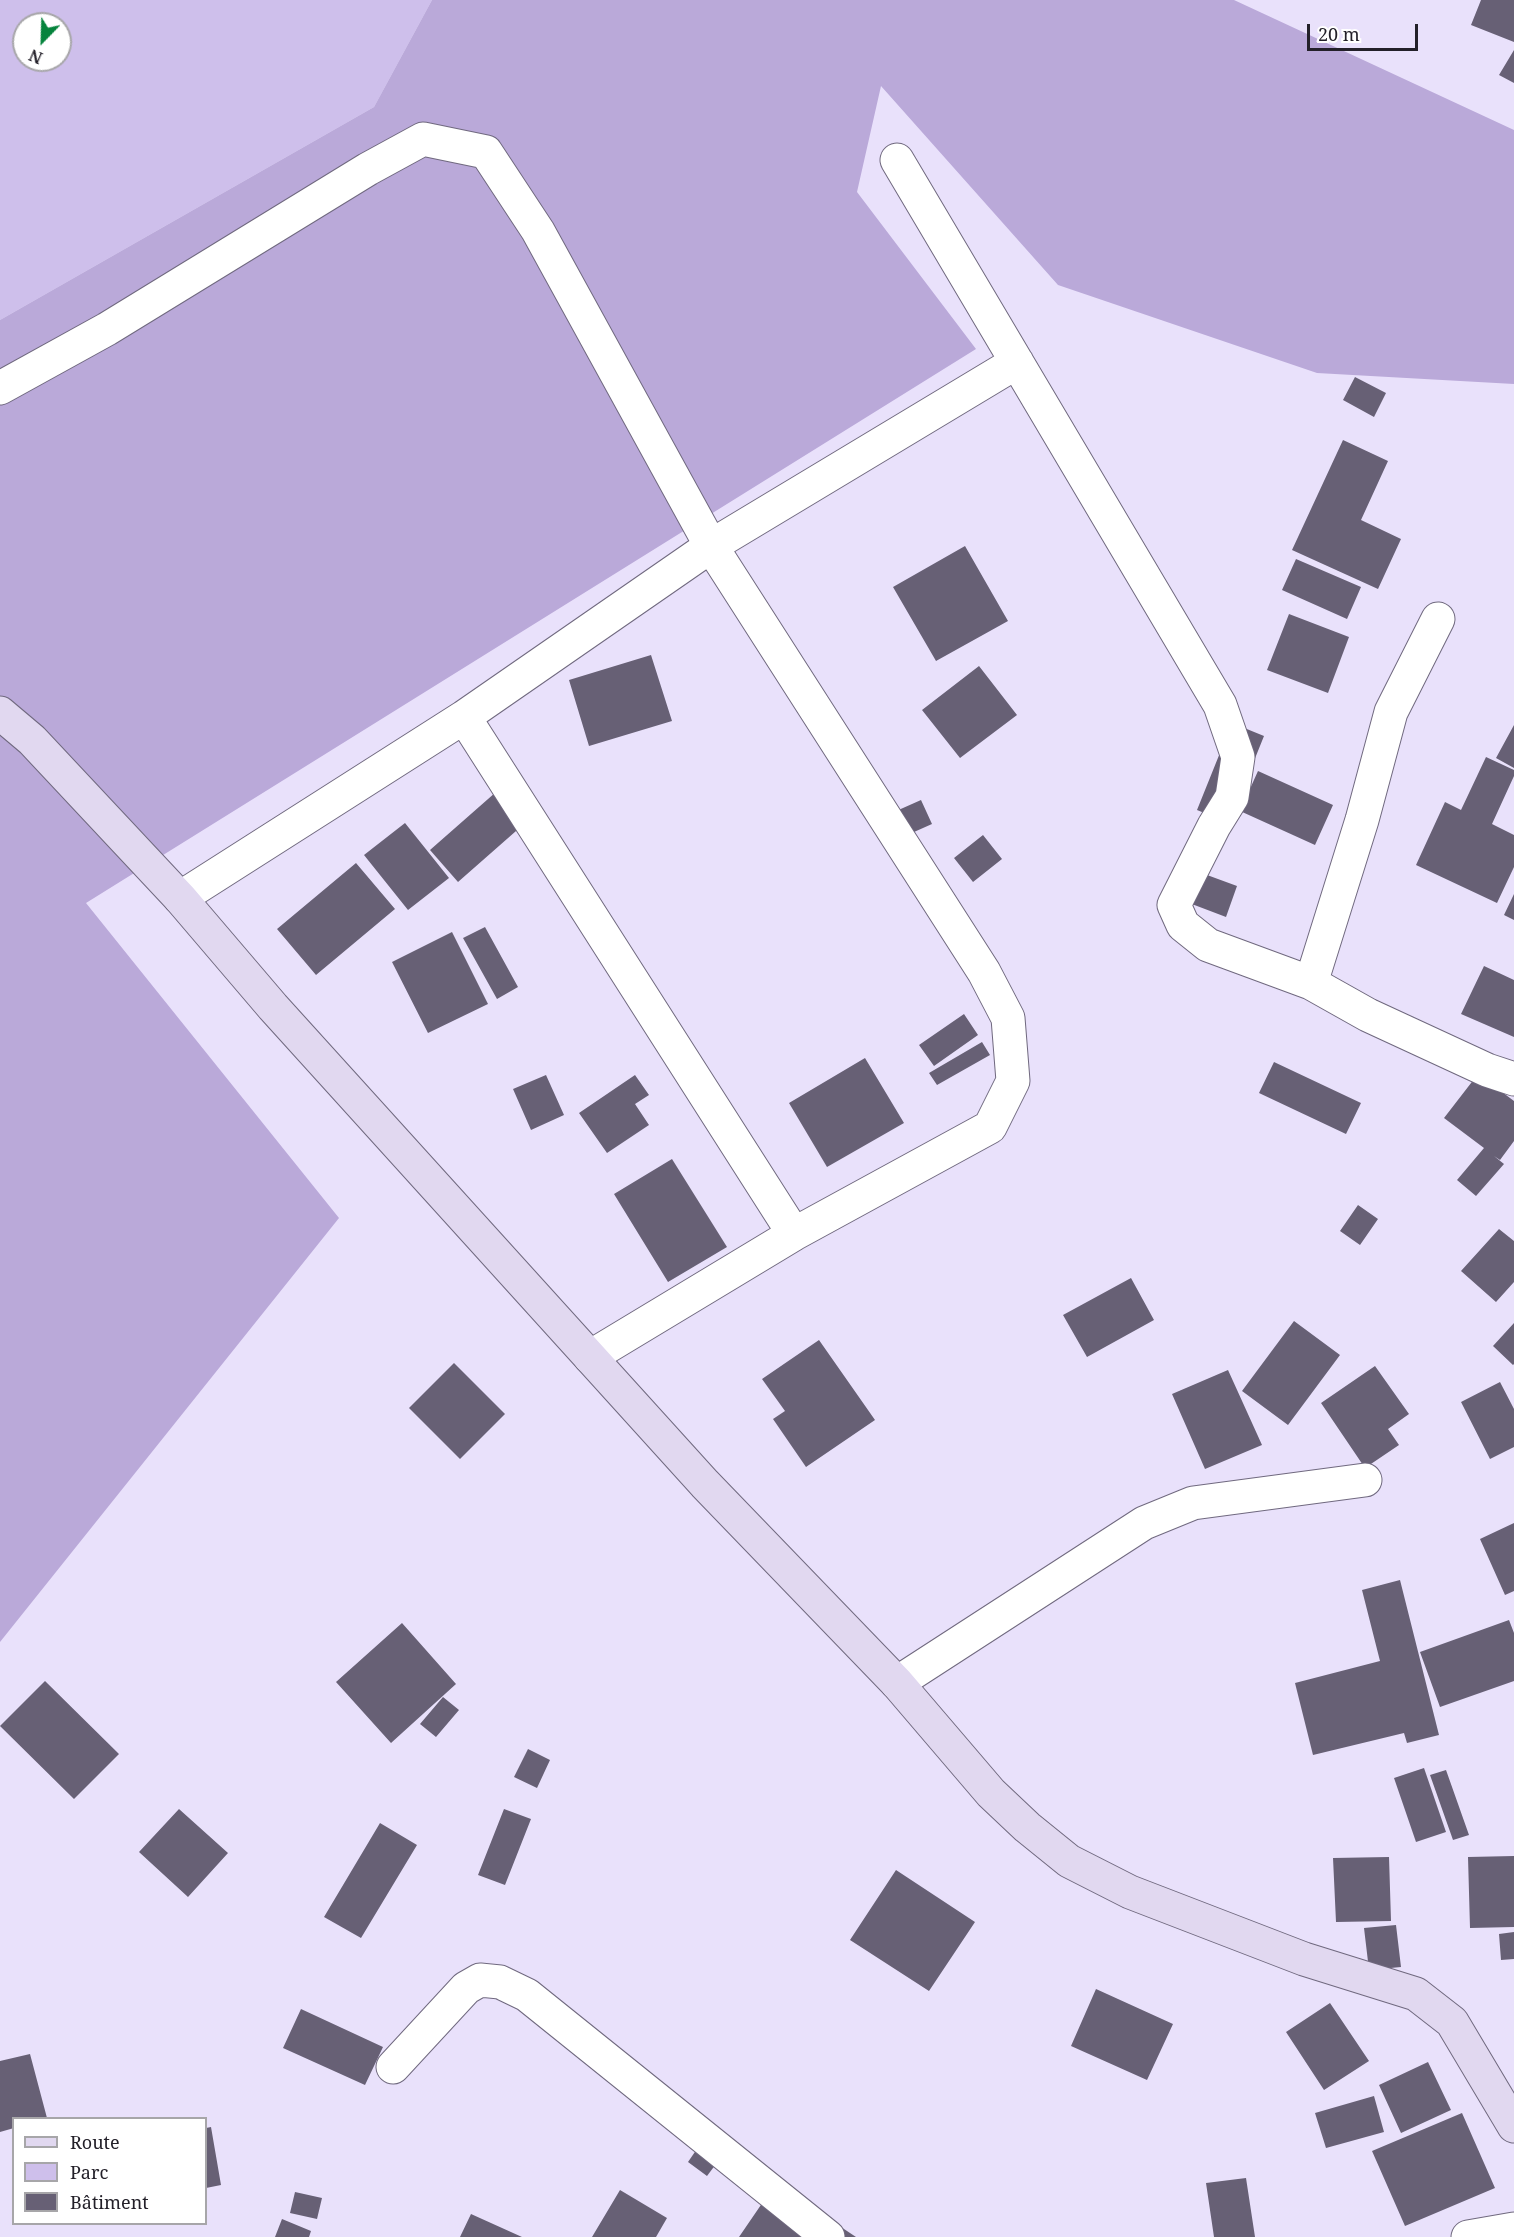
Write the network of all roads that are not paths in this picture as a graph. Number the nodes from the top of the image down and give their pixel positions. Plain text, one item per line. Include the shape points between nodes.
1 (897, 160) dead end
2 (1017, 362) junction
3 (0, 388) edge
4 (711, 546) junction
5 (1438, 620) dead end
6 (0, 713) edge
7 (464, 717) junction
8 (180, 898) junction
9 (1311, 983) junction
10 (1514, 1079) edge
11 (794, 1234) junction
12 (590, 1357) junction
13 (1365, 1480) dead end
14 (897, 1683) junction
15 (393, 2067) dead end
16 (1514, 2126) edge
17 (1514, 2229) edge
18 (828, 2237) edge
19 (1468, 2237) edge

1 - 2 street
2 - 4 street
2 - 9 street via 1220,705 1238,757 1232,797 1174,905 1183,925 1208,945
3 - 4 street via 423,139 486,152 538,231
4 - 7 street
4 - 11 street via 984,972 1008,1018 1013,1081 990,1127
5 - 9 street via 1391,712
6 - 8 street via 32,740
7 - 8 street
7 - 11 street
8 - 12 street via 273,1007
9 - 10 street via 1368,1015
11 - 12 street
12 - 14 street via 705,1484
13 - 14 street via 1193,1503 1144,1522
14 - 16 street via 991,1793 1069,1861 1130,1892 1204,1922 1416,1994 1452,2022
15 - 18 street via 466,1988 480,1980 500,1982 526,1995
17 - 19 street

